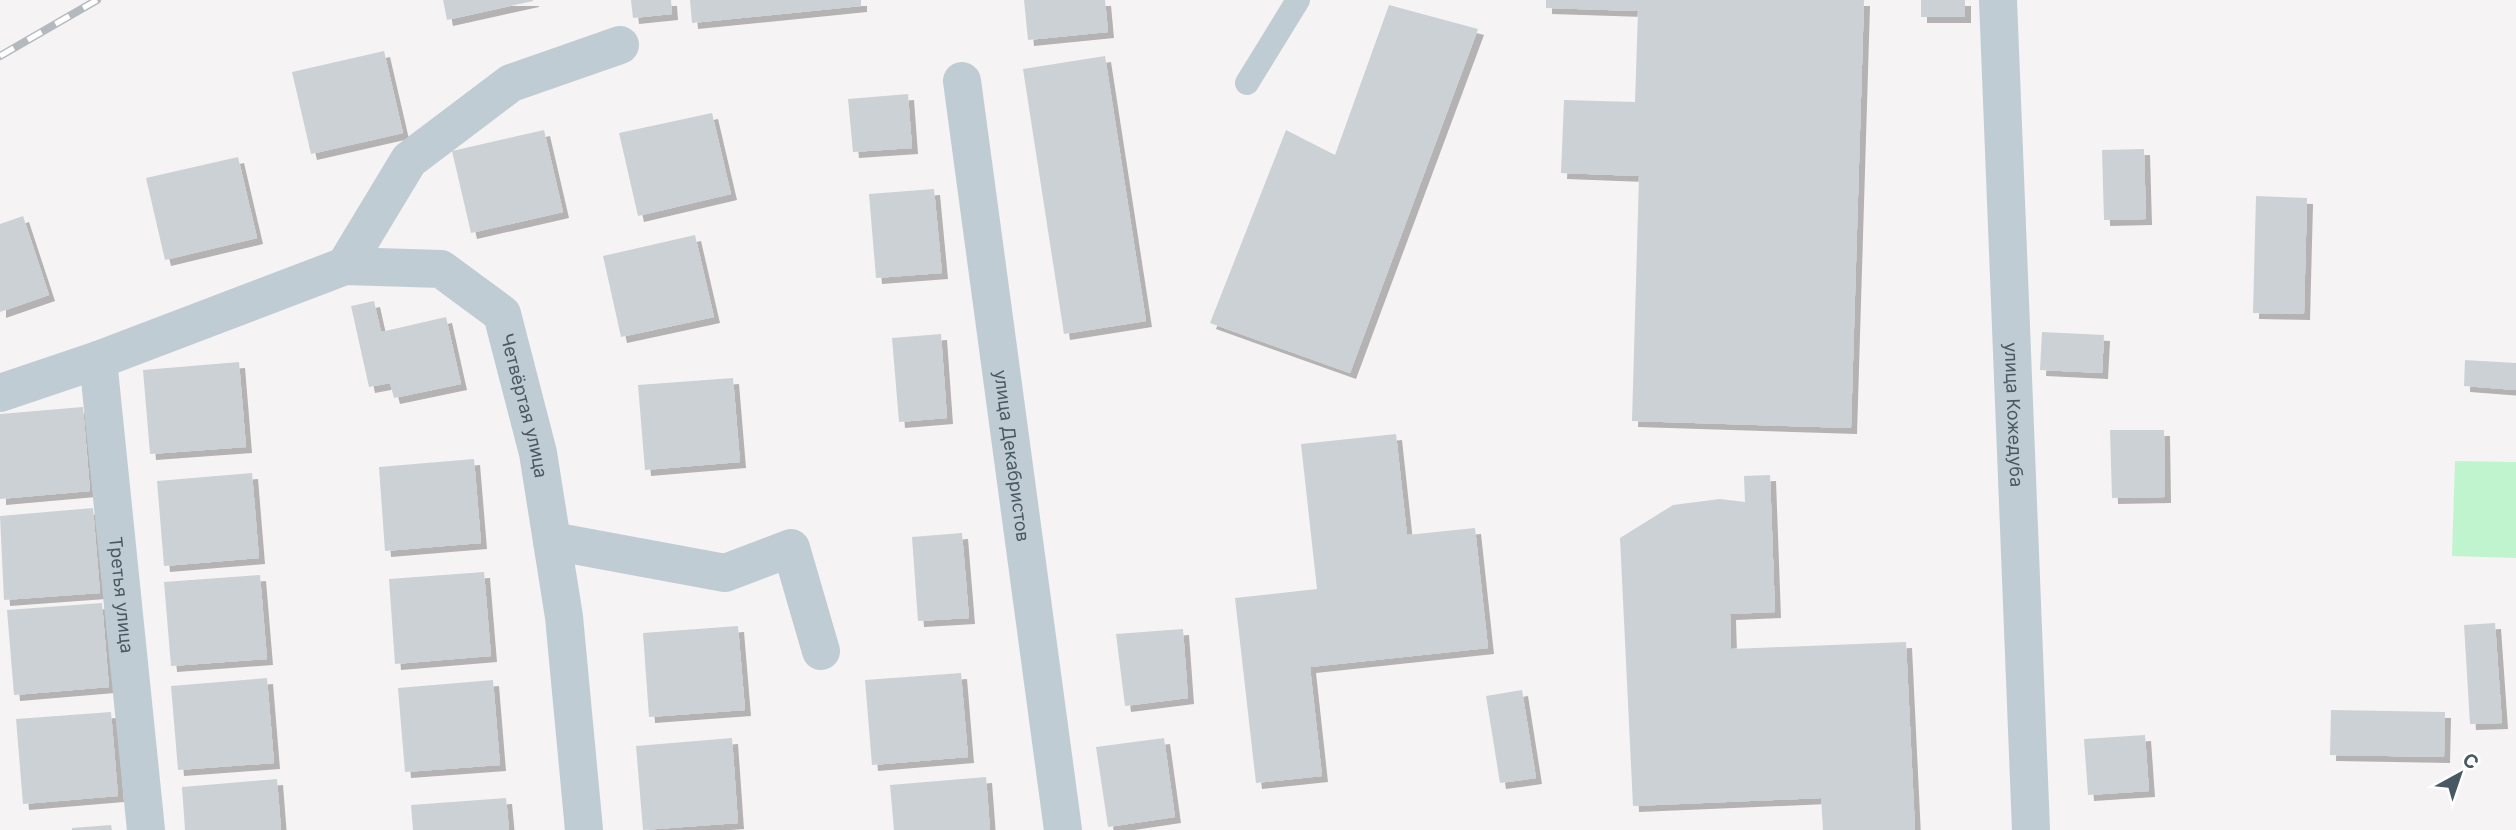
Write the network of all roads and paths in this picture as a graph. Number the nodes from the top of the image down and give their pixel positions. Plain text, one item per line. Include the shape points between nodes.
1 (1298, 0) edge
2 (1998, 0) edge
3 (620, 46) dead end
4 (962, 81) dead end
5 (1247, 83) dead end
6 (345, 266) junction
7 (98, 360) junction
8 (0, 393) edge
9 (552, 541) junction
10 (821, 651) dead end
11 (146, 830) edge
12 (584, 830) edge
13 (1063, 830) edge
14 (2031, 830) edge

1 - 5 lane
2 - 14 street, улица Кожедуба
3 - 6 street via 511,83 409,160
4 - 13 street, улица Декабристов
6 - 7 street, Четвёртая улица
6 - 9 street, Четвёртая улица via 441,269 502,314 538,453
7 - 8 street, Четвёртая улица
7 - 11 street, Третья улица
9 - 10 street via 725,573 791,548
9 - 12 street, Четвёртая улица via 564,617

